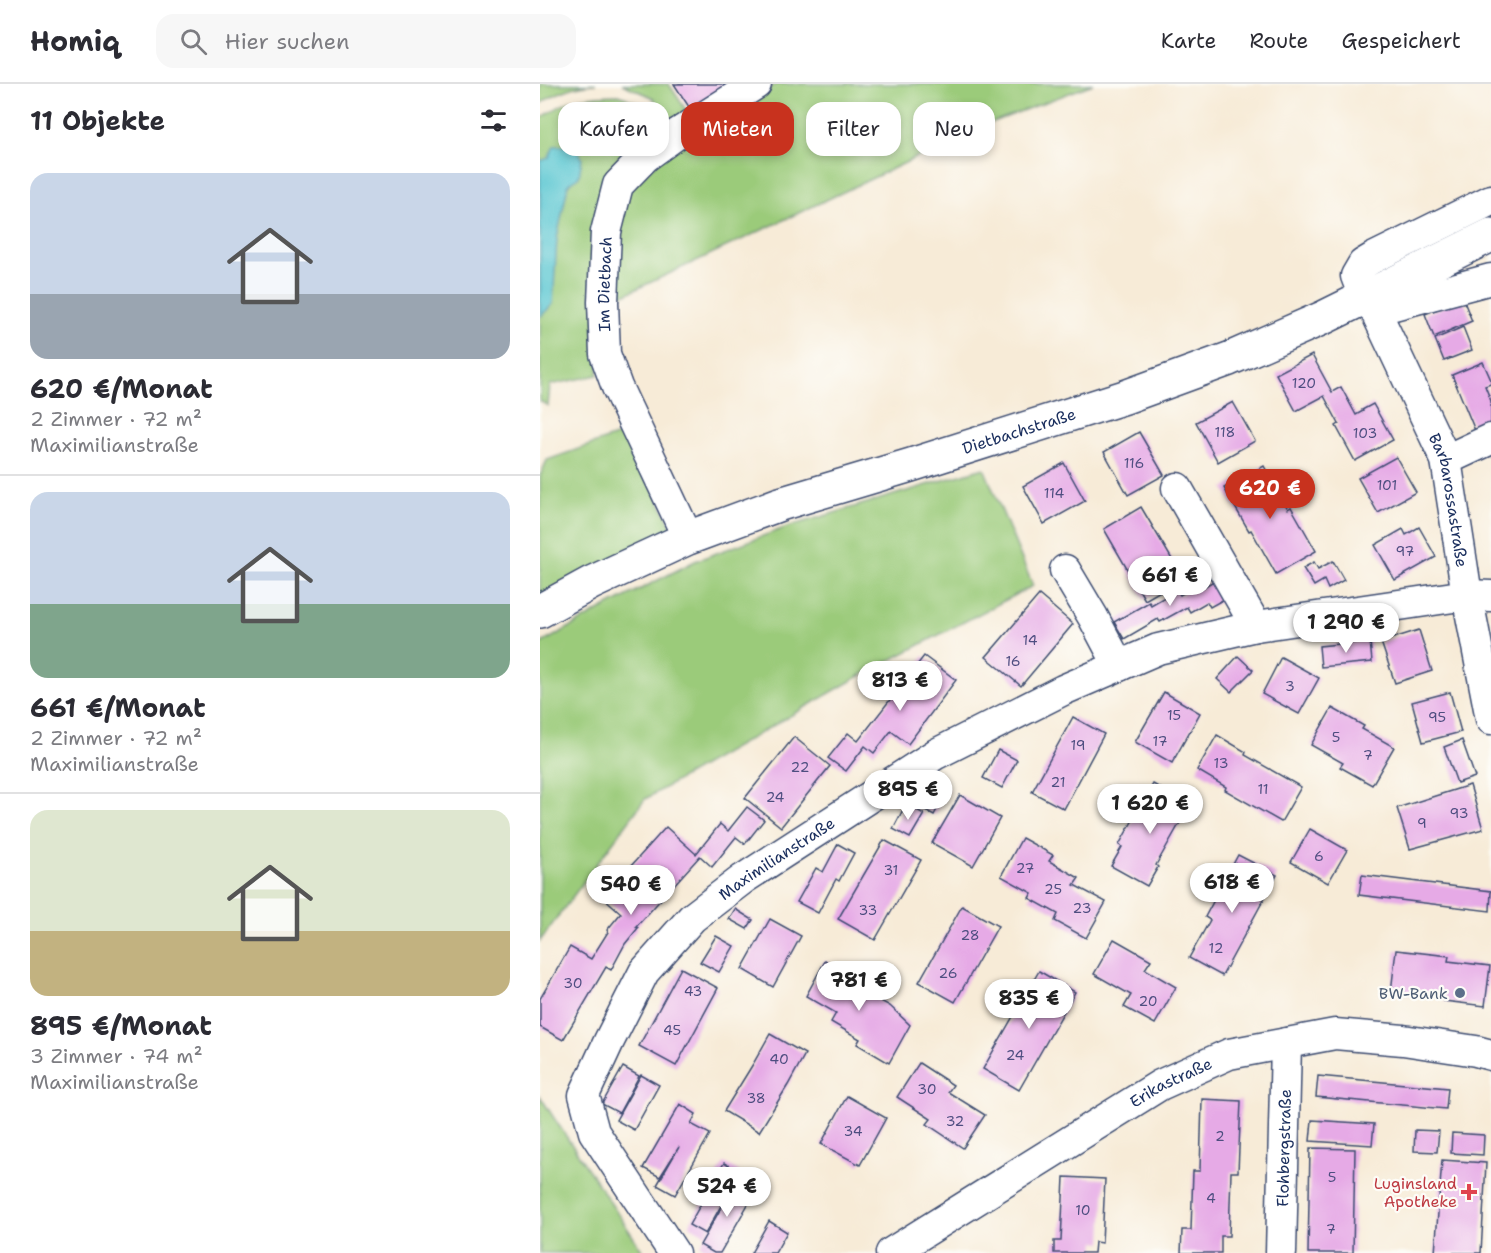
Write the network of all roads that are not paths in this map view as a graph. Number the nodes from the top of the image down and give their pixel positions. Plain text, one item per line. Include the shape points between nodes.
1 (756, 84) edge
2 (1491, 200) edge
3 (1491, 236) edge
4 (1491, 279) edge
5 (1370, 303) junction
6 (1491, 439) edge
7 (1446, 460) junction
8 (1177, 488) dead end
9 (688, 538) junction
10 (1065, 570) dead end
11 (1479, 596) edge
12 (540, 611) edge
13 (1256, 626) junction
14 (1119, 666) junction
15 (1491, 718) edge
16 (1286, 1043) junction
17 (1491, 1055) edge
18 (674, 1253) edge
19 (891, 1253) edge
20 (1281, 1253) edge

1 - 9 street, Im Dietbach via 645,157 618,184 606,232 605,354
2 - 5 street, Barbarossastraße via 1363,264 1356,276
3 - 5 main road, Dietbachstraße via 1413,273
4 - 5 street
5 - 7 street, Barbarossastraße
5 - 9 main road, Dietbachstraße via 1125,398 780,504
6 - 7 street
7 - 11 street, Barbarossastraße
8 - 13 street
9 - 12 main road, Dietbachstraße
10 - 14 street
11 - 13 street, Maximilianstraße
11 - 15 street, Barbarossastraße
13 - 14 street, Maximilianstraße via 1158,649
14 - 18 street, Maximilianstraße via 936,754 743,879 692,918 644,972 584,1095 594,1132
16 - 17 street, Erikastraße via 1335,1034 1403,1040
16 - 19 street, Erikastraße via 1229,1054 1160,1085
16 - 20 street, Flohbergstraße

